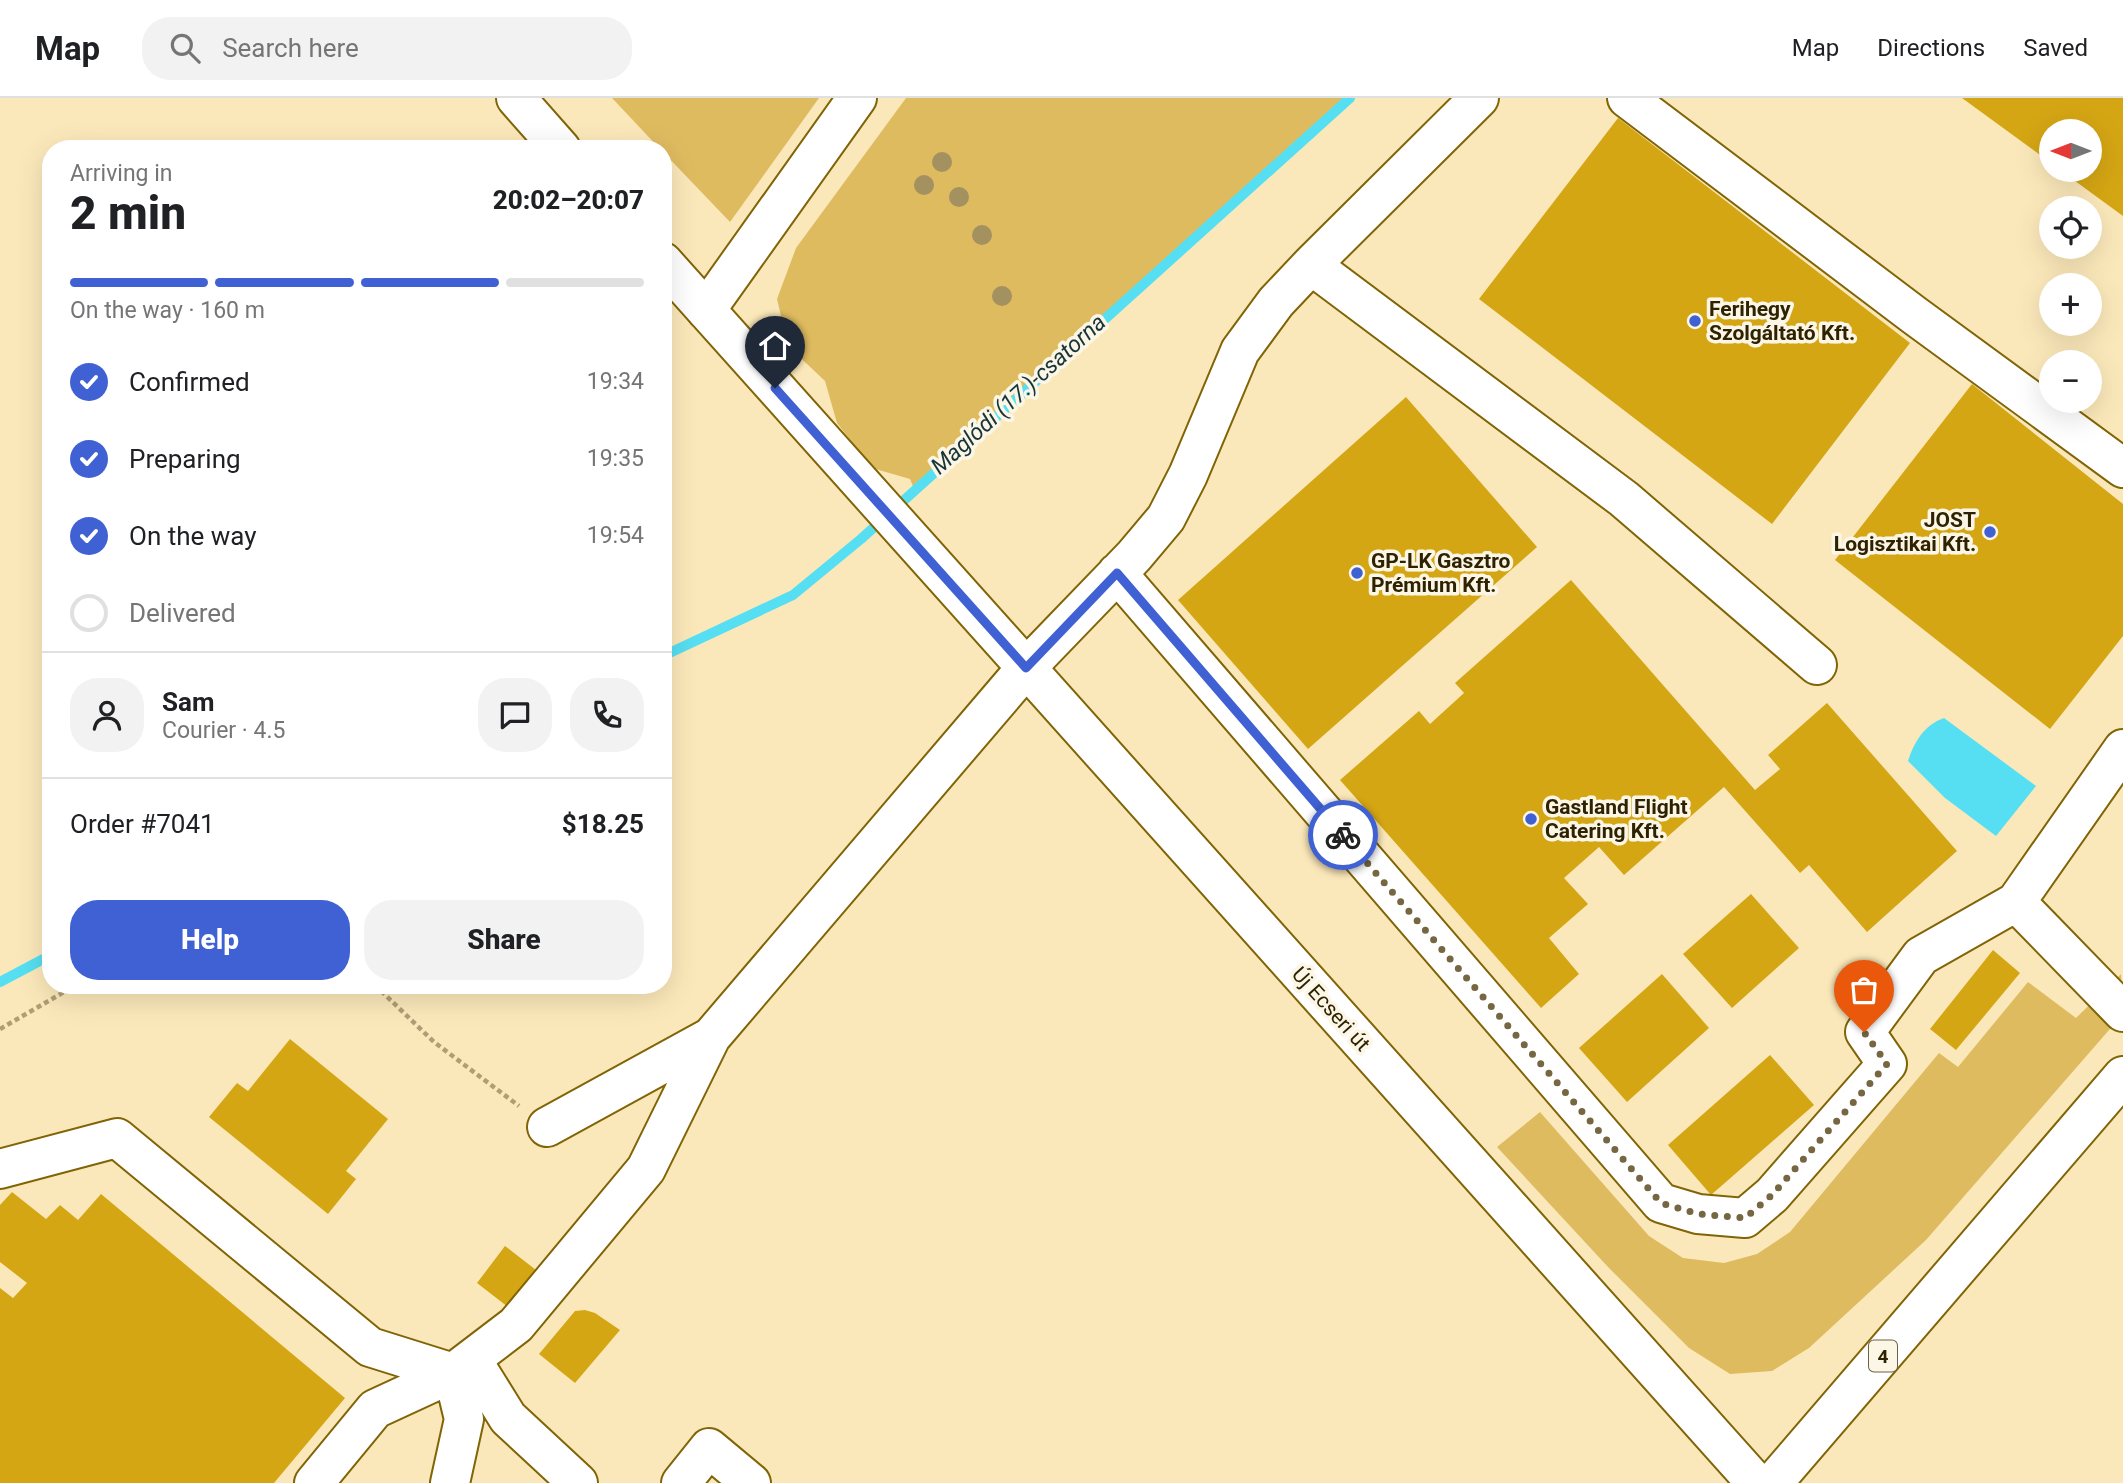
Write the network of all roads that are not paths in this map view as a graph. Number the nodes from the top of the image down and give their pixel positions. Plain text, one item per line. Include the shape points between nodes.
1 (516, 98) edge
2 (858, 98) edge
3 (1479, 98) edge
4 (1627, 98) edge
5 (553, 140) edge
6 (1311, 265) junction
7 (672, 272) edge
8 (706, 310) junction
9 (2123, 468) edge
10 (1117, 573) junction
11 (1818, 665) dead end
12 (1026, 668) junction
13 (2123, 749) edge
14 (2015, 902) junction
15 (2123, 1012) edge
16 (711, 1037) junction
17 (2123, 1076) edge
18 (547, 1127) road end
19 (0, 1169) edge
20 (463, 1366) junction
21 (314, 1483) edge
22 (450, 1483) edge
23 (578, 1483) edge
24 (681, 1483) edge
25 (751, 1483) edge
26 (1756, 1483) edge
27 (1773, 1483) edge

1 - 5 main road
2 - 8 main road
3 - 6 main road
4 - 9 main road
6 - 10 main road via 1240,351 1166,518
6 - 11 main road via 1624,499
7 - 8 main road
8 - 12 main road, Új Ecseri út
10 - 12 main road
10 - 14 main road via 1661,1203 1698,1214 1745,1218 1754,1211 1887,1064 1864,1032 1922,956
12 - 16 main road
12 - 26 main road, Új Ecseri út
13 - 14 main road
14 - 15 main road
16 - 18 main road
16 - 20 main road via 646,1169 516,1325
17 - 27 main road, 4
19 - 20 main road via 117,1138 370,1347
20 - 21 main road via 375,1409
20 - 22 main road via 464,1419
20 - 23 main road via 508,1418
24 - 25 main road via 709,1448

